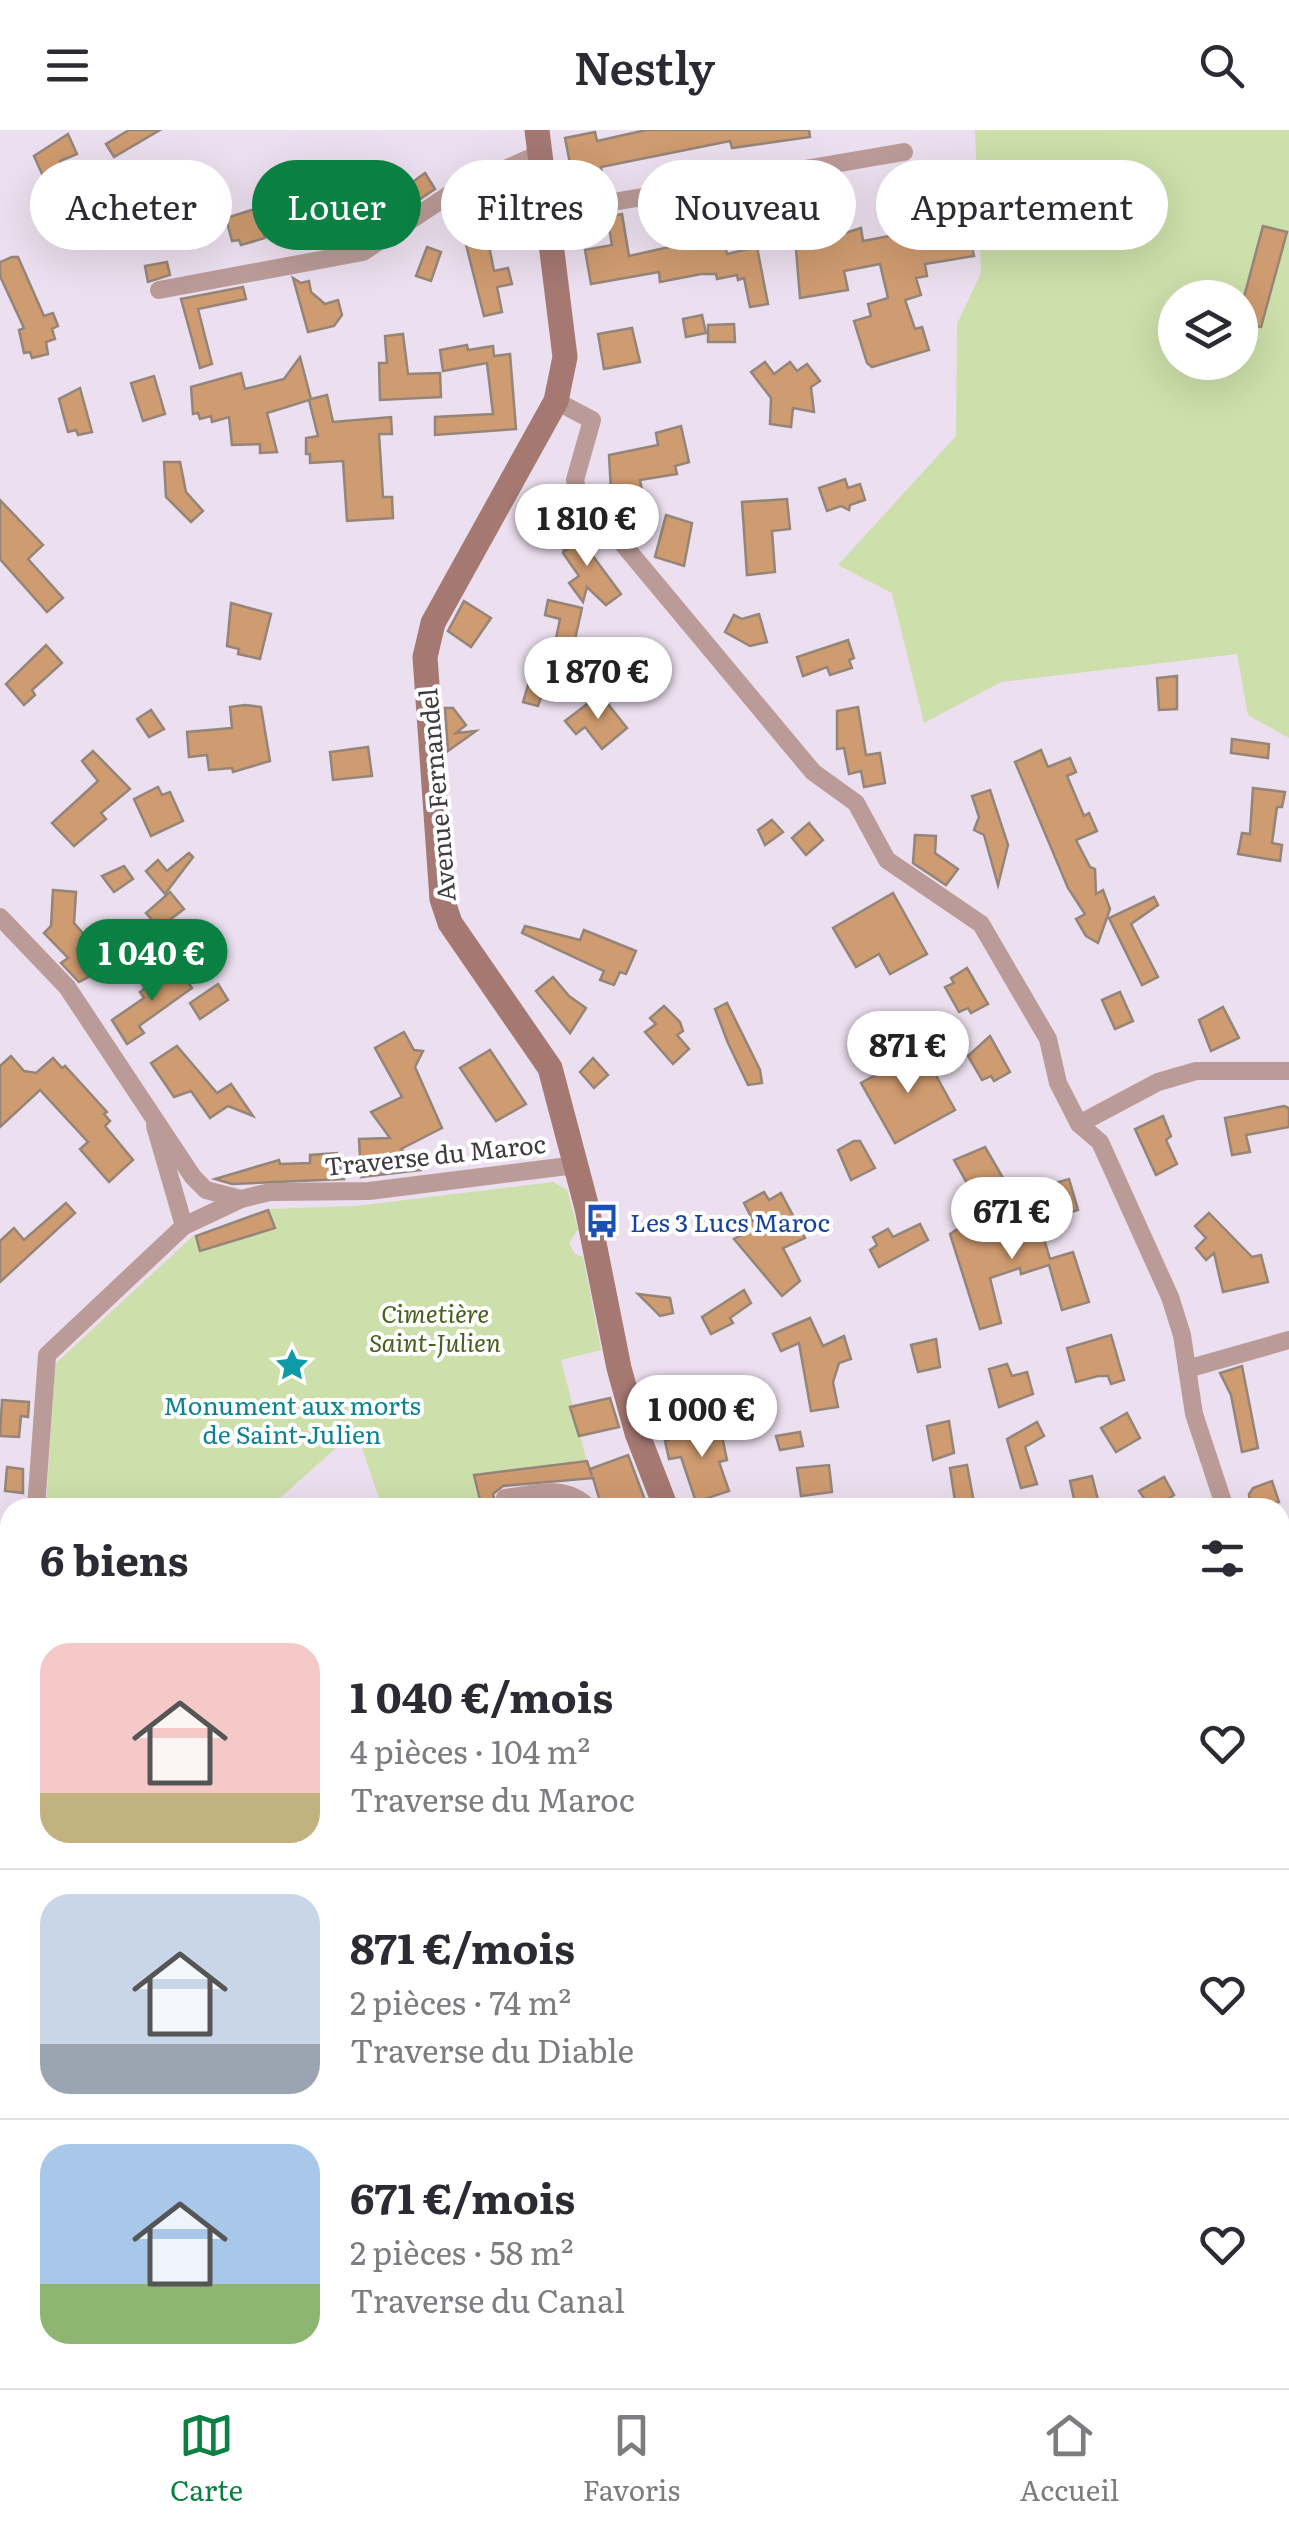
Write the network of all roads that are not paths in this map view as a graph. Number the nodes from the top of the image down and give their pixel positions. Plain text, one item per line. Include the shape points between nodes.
1 (539, 141) edge
2 (904, 152) dead end
3 (618, 201) edge
4 (553, 250) edge
5 (159, 290) dead end
6 (556, 401) junction
7 (0, 916) edge
8 (1289, 1071) edge
9 (150, 1111) junction
10 (1079, 1124) junction
11 (576, 1165) junction
12 (241, 1200) junction
13 (184, 1226) junction
14 (1289, 1340) edge
15 (1187, 1369) junction
16 (37, 1498) edge
17 (505, 1498) dead end
18 (578, 1498) edge
19 (662, 1498) edge
20 (1222, 1498) edge

1 - 5 street via 364,252
2 - 3 street
4 - 6 main road, Avenue Fernandel via 565,357
6 - 10 street via 592,420 577,489 671,608 813,772 856,802 887,860 981,924 1048,1039 1058,1083
6 - 11 main road, Avenue Fernandel via 434,622 425,696 442,899 458,936 543,1055
7 - 9 street via 67,987
8 - 10 street via 1196,1071 1158,1082
9 - 12 street via 206,1190
9 - 13 street
10 - 15 street via 1100,1142 1151,1250 1182,1335
11 - 12 street, Traverse du Maroc
11 - 19 main road, Avenue Fernandel via 619,1368
12 - 13 street, Traverse du Maroc
13 - 16 street, Traverse du Maroc via 46,1356
14 - 15 street
15 - 20 street
17 - 18 street via 561,1491

